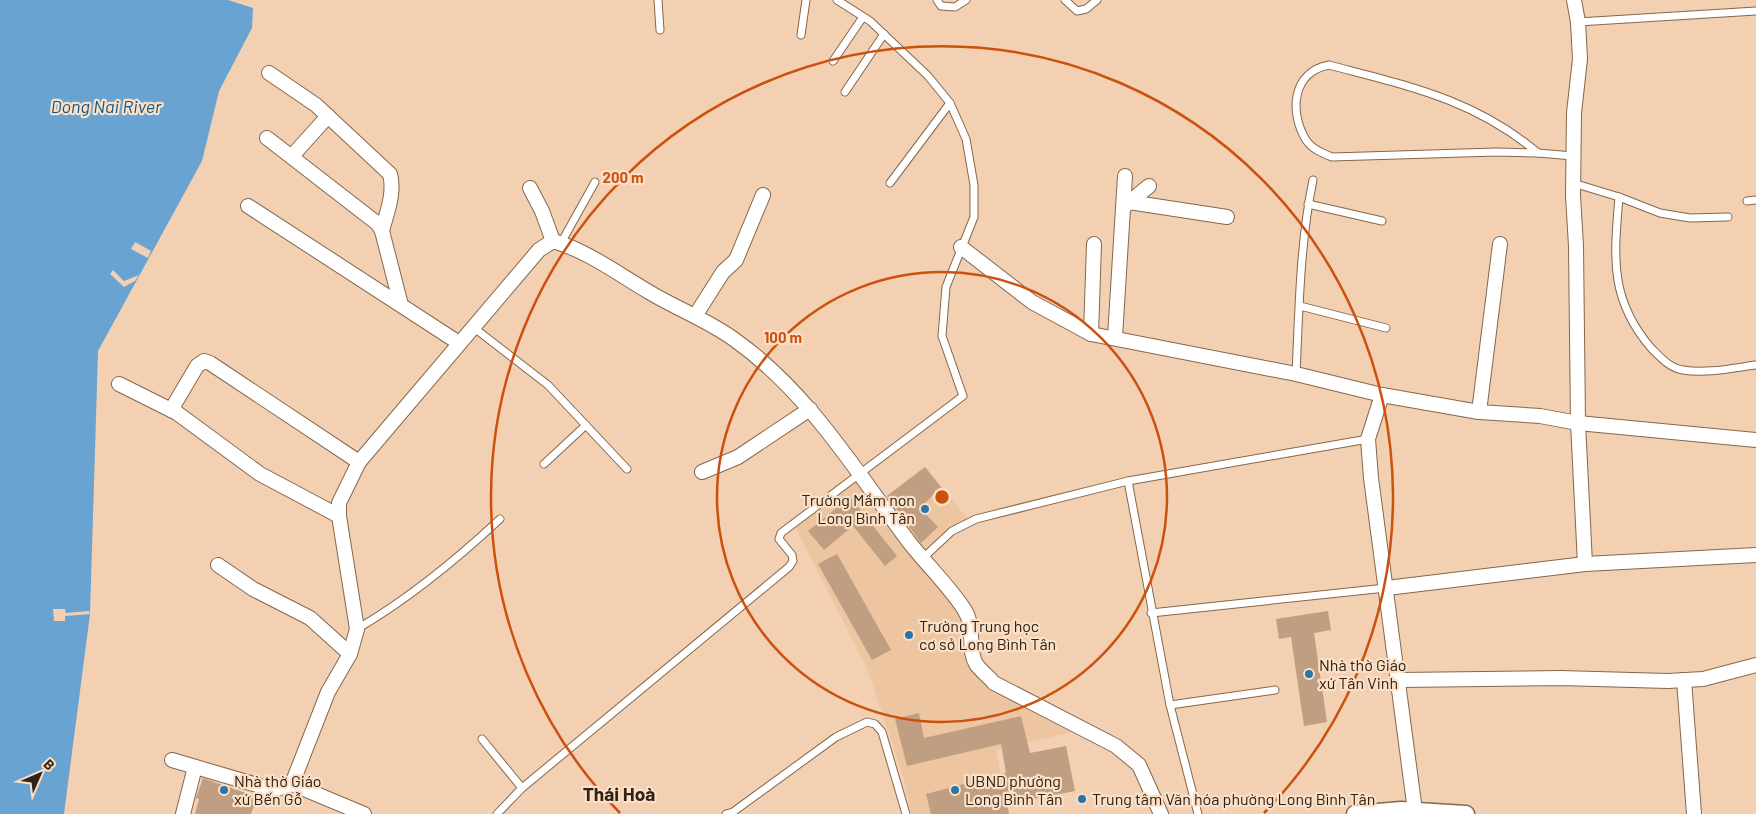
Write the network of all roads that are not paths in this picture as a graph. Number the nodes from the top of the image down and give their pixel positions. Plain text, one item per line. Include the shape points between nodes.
1 (658, 0) edge
2 (806, 0) edge
3 (837, 0) edge
4 (937, 0) edge
5 (966, 0) edge
6 (1065, 0) edge
7 (1097, 0) edge
8 (1574, 0) edge
9 (1756, 11) edge
10 (863, 17) junction
11 (1578, 22) junction
12 (660, 30) dead end
13 (884, 34) junction
14 (801, 35) dead end
15 (833, 61) dead end
16 (269, 73) dead end
17 (845, 92) dead end
18 (950, 103) junction
19 (328, 116) junction
20 (267, 138) dead end
21 (1538, 153) junction
22 (292, 156) junction
23 (1573, 156) junction
24 (1125, 176) dead end
25 (1313, 180) dead end
26 (595, 182) dead end
27 (890, 183) dead end
28 (1573, 183) junction
29 (1149, 186) dead end
30 (530, 188) dead end
31 (763, 195) dead end
32 (1619, 197) junction
33 (1756, 200) edge
34 (1747, 201) dead end
35 (1308, 204) junction
36 (1126, 205) junction
37 (248, 206) dead end
38 (1728, 216) dead end
39 (1227, 217) dead end
40 (1382, 221) dead end
41 (382, 231) junction
42 (557, 242) junction
43 (1094, 244) dead end
44 (1500, 244) dead end
45 (962, 247) junction
46 (401, 305) junction
47 (1300, 306) junction
48 (695, 316) junction
49 (474, 326) junction
50 (1386, 328) dead end
51 (1091, 334) junction
52 (1114, 337) junction
53 (459, 343) junction
54 (1756, 365) edge
55 (1296, 374) junction
56 (119, 384) dead end
57 (1382, 395) junction
58 (810, 409) junction
59 (171, 410) junction
60 (1479, 412) junction
61 (1578, 423) junction
62 (586, 425) junction
63 (1368, 439) junction
64 (1756, 440) edge
65 (359, 462) junction
66 (544, 464) dead end
67 (627, 468) dead end
68 (702, 472) dead end
69 (859, 474) junction
70 (1128, 481) junction
71 (339, 516) junction
72 (500, 519) dead end
73 (1756, 555) edge
74 (923, 558) junction
75 (1586, 564) junction
76 (218, 565) dead end
77 (1387, 588) junction
78 (1151, 613) junction
79 (357, 629) junction
80 (350, 654) junction
81 (1756, 665) edge
82 (1399, 680) junction
83 (1684, 680) junction
84 (1274, 690) dead end
85 (1170, 705) junction
86 (482, 739) dead end
87 (172, 760) dead end
88 (195, 767) junction
89 (292, 784) junction
90 (522, 788) junction
91 (1415, 811) junction
92 (183, 814) edge
93 (364, 814) edge
94 (497, 814) edge
95 (726, 814) edge
96 (906, 814) edge
97 (1161, 814) edge
98 (1198, 814) edge
99 (1354, 814) edge
100 (1466, 814) edge
101 (1694, 814) edge

1 - 12 lane
2 - 14 lane
3 - 10 lane
4 - 5 lane via 941,6 955,7
6 - 7 lane via 1077,11 1086,9
8 - 11 street
9 - 11 lane
10 - 13 lane
10 - 15 lane
11 - 23 street via 1580,59
13 - 17 lane
13 - 18 lane via 928,76
16 - 19 street
18 - 27 lane
18 - 45 lane via 966,139 974,185 974,217
19 - 22 street
19 - 41 street via 390,174 392,194
20 - 22 street
21 - 21 lane via 1332,157 1315,149 1307,140 1296,118 1294,100 1310,73 1329,64 1422,90 1476,110 1516,134
21 - 23 lane
22 - 41 street via 378,224
23 - 28 street
24 - 36 street
25 - 35 lane
26 - 42 lane
28 - 32 lane
28 - 61 street
29 - 36 street
30 - 42 street
31 - 48 street via 736,260 723,272
32 - 38 lane via 1660,213 1690,218
32 - 54 lane via 1616,279 1621,298 1646,341 1670,366 1682,370
33 - 34 lane
35 - 40 lane
35 - 47 lane
36 - 39 street
36 - 52 street
37 - 46 street
41 - 46 street
42 - 48 street via 587,254
42 - 49 street via 539,250
43 - 51 street
44 - 60 street
45 - 51 street via 1032,302
45 - 69 lane via 946,287 942,336 963,396
46 - 53 street
47 - 50 lane
47 - 55 lane
48 - 58 street via 735,340
49 - 53 street
49 - 62 lane via 548,385
51 - 52 street
52 - 55 street
53 - 65 street
55 - 57 street
56 - 59 street
57 - 60 street
57 - 63 street
58 - 68 street via 738,457
58 - 69 street
59 - 65 street via 197,366 204,361 210,362
59 - 71 street via 260,474
60 - 61 street via 1540,416
61 - 64 street
61 - 75 street
62 - 66 lane
62 - 67 lane
63 - 70 lane
63 - 77 street via 1370,478
65 - 71 street via 339,503
69 - 74 street
69 - 90 lane via 781,533 779,539 792,555 790,567
70 - 74 lane via 976,519 952,531
70 - 78 lane
71 - 79 street
72 - 79 lane via 464,553 396,606
73 - 75 street
74 - 97 street via 965,610 972,624 976,663 994,683 1116,746 1139,765
75 - 77 street
76 - 80 street via 253,589 310,618
77 - 78 lane
77 - 82 street
78 - 85 lane
79 - 80 street
80 - 89 street via 328,692
81 - 83 street via 1703,679
82 - 83 street
82 - 91 street
83 - 101 street
84 - 85 lane
85 - 98 lane
86 - 90 lane
87 - 88 street
88 - 89 street via 274,790
88 - 92 street
89 - 93 street
90 - 94 lane
91 - 99 street
91 - 100 street
95 - 96 lane via 836,738 867,722 875,724 882,732

